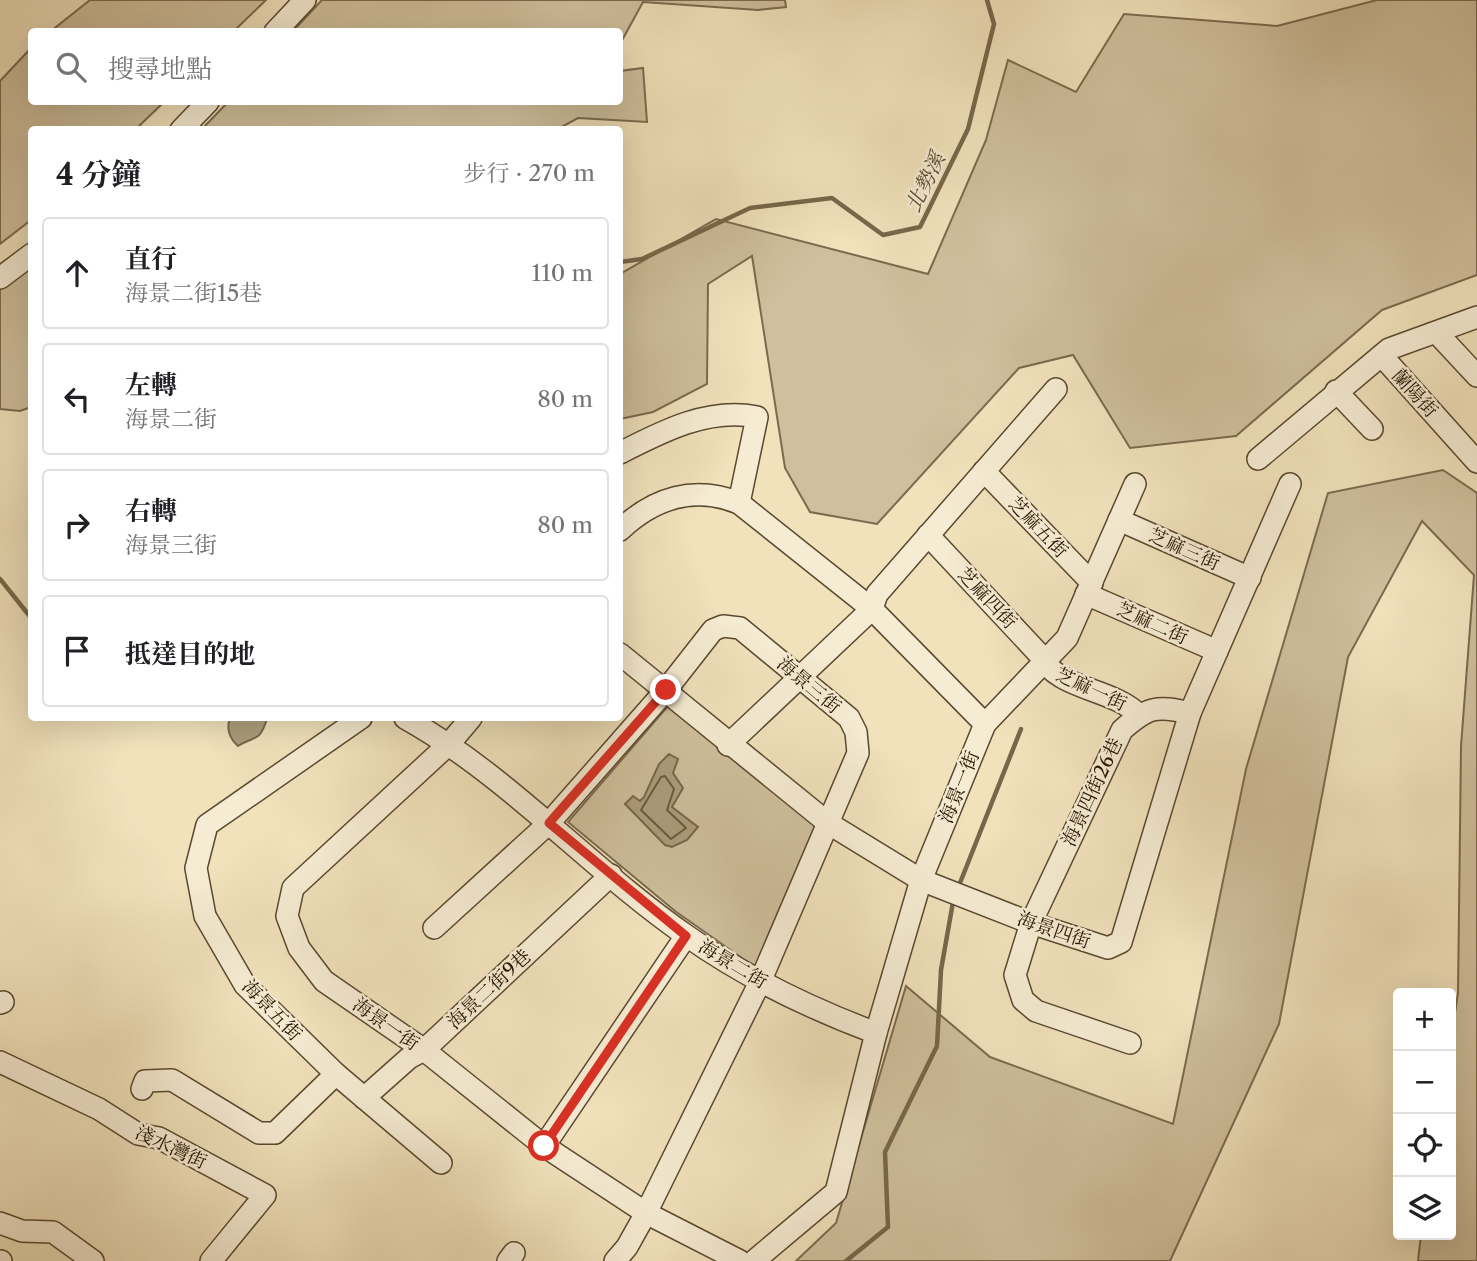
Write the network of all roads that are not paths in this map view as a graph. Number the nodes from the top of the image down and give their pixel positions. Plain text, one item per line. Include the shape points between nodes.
1 (305, 0) edge
2 (279, 28) edge
3 (205, 105) edge
4 (185, 126) edge
5 (28, 257) edge
6 (0, 278) edge
7 (1477, 317) edge
8 (1437, 333) junction
9 (1382, 355) junction
10 (1477, 376) edge
11 (1056, 389) dead end
12 (1336, 391) junction
13 (1372, 429) dead end
14 (623, 452) edge
15 (1258, 459) dead end
16 (1477, 462) edge
17 (985, 471) junction
18 (1135, 484) dead end
19 (1290, 484) dead end
20 (739, 503) junction
21 (1119, 520) junction
22 (623, 527) edge
23 (928, 536) junction
24 (1250, 578) junction
25 (1089, 588) junction
26 (872, 609) junction
27 (1217, 651) junction
28 (623, 656) edge
29 (1043, 663) junction
30 (798, 677) junction
31 (666, 690) junction
32 (1190, 713) junction
33 (1139, 715) junction
34 (357, 721) edge
35 (410, 721) edge
36 (468, 721) edge
37 (985, 724) junction
38 (449, 744) junction
39 (728, 745) junction
40 (549, 823) junction
41 (828, 823) junction
42 (611, 875) junction
43 (921, 880) junction
44 (1031, 923) junction
45 (434, 928) dead end
46 (686, 936) junction
47 (760, 982) junction
48 (876, 1033) junction
49 (1130, 1043) dead end
50 (424, 1050) junction
51 (0, 1062) edge
52 (336, 1074) junction
53 (142, 1089) dead end
54 (364, 1098) junction
55 (544, 1146) junction
56 (441, 1163) dead end
57 (646, 1213) junction
58 (0, 1223) edge
59 (93, 1261) edge
60 (211, 1261) edge
61 (615, 1261) edge
62 (740, 1261) edge
63 (754, 1261) edge

1 - 2 street
3 - 4 street
5 - 6 street
7 - 8 street, 蘭陽街
8 - 9 street, 蘭陽街
8 - 10 street
9 - 12 street, 蘭陽街
9 - 16 street, 蘭陽街
11 - 17 street
12 - 13 street
12 - 15 street, 蘭陽街
14 - 20 street via 677,425 741,414 757,417
17 - 23 street
17 - 25 street, 芝麻五街
18 - 21 street
19 - 24 street, 海景四街
20 - 22 street via 696,493 668,498 639,512
20 - 26 street
21 - 24 street, 芝麻三街
21 - 25 street
23 - 26 street via 877,594
23 - 29 street, 芝麻四街
24 - 27 street, 海景四街
25 - 27 street, 芝麻二街
25 - 29 street via 1067,638
26 - 30 street
26 - 37 street
27 - 32 street, 海景四街
28 - 31 street, 海景四街
29 - 33 street, 芝麻一街 via 1053,674 1129,705
29 - 37 street
30 - 31 street, 海景三街 via 740,628 723,625 713,630
30 - 39 street
30 - 41 street, 海景三街 via 849,718 856,732 858,753
31 - 39 street, 海景四街
31 - 40 street, 海景三街
32 - 33 street via 1154,708
32 - 44 street, 海景四街 via 1121,942 1108,948
33 - 44 street, 海景四街26巷 via 1122,730
34 - 52 street, 海景五街 via 207,825 196,868 205,916 245,985
35 - 38 street, 海景二街
36 - 38 street, 海景一街
37 - 43 street, 海景一街
38 - 40 street, 海景二街
38 - 50 street, 海景一街 via 293,888 287,916 299,948 324,981
39 - 41 street, 海景四街
40 - 42 street, 海景二街
40 - 45 street, 海景三街
41 - 43 street, 海景四街
41 - 47 street, 海景三街
42 - 46 street, 海景二街
42 - 50 street, 海景二街9巷
43 - 44 street, 海景四街
43 - 48 street, 海景一街
44 - 49 street, 海景四街26巷 via 1015,975 1023,1000 1036,1011
46 - 47 street, 海景二街
46 - 55 street
47 - 48 street, 海景二街
47 - 57 street, 海景三街
48 - 63 street, 海景一街 via 836,1192
50 - 54 street, 海景二街9巷
50 - 55 street, 海景一街
51 - 60 street, 淺水灣街 via 265,1195
52 - 53 street via 275,1133 259,1133 172,1080 145,1081
52 - 54 street, 海景五街
54 - 56 street, 海景五街
55 - 57 street, 海景一街
57 - 61 street, 海景三街
57 - 62 street, 海景一街
58 - 59 street via 22,1231 53,1232

